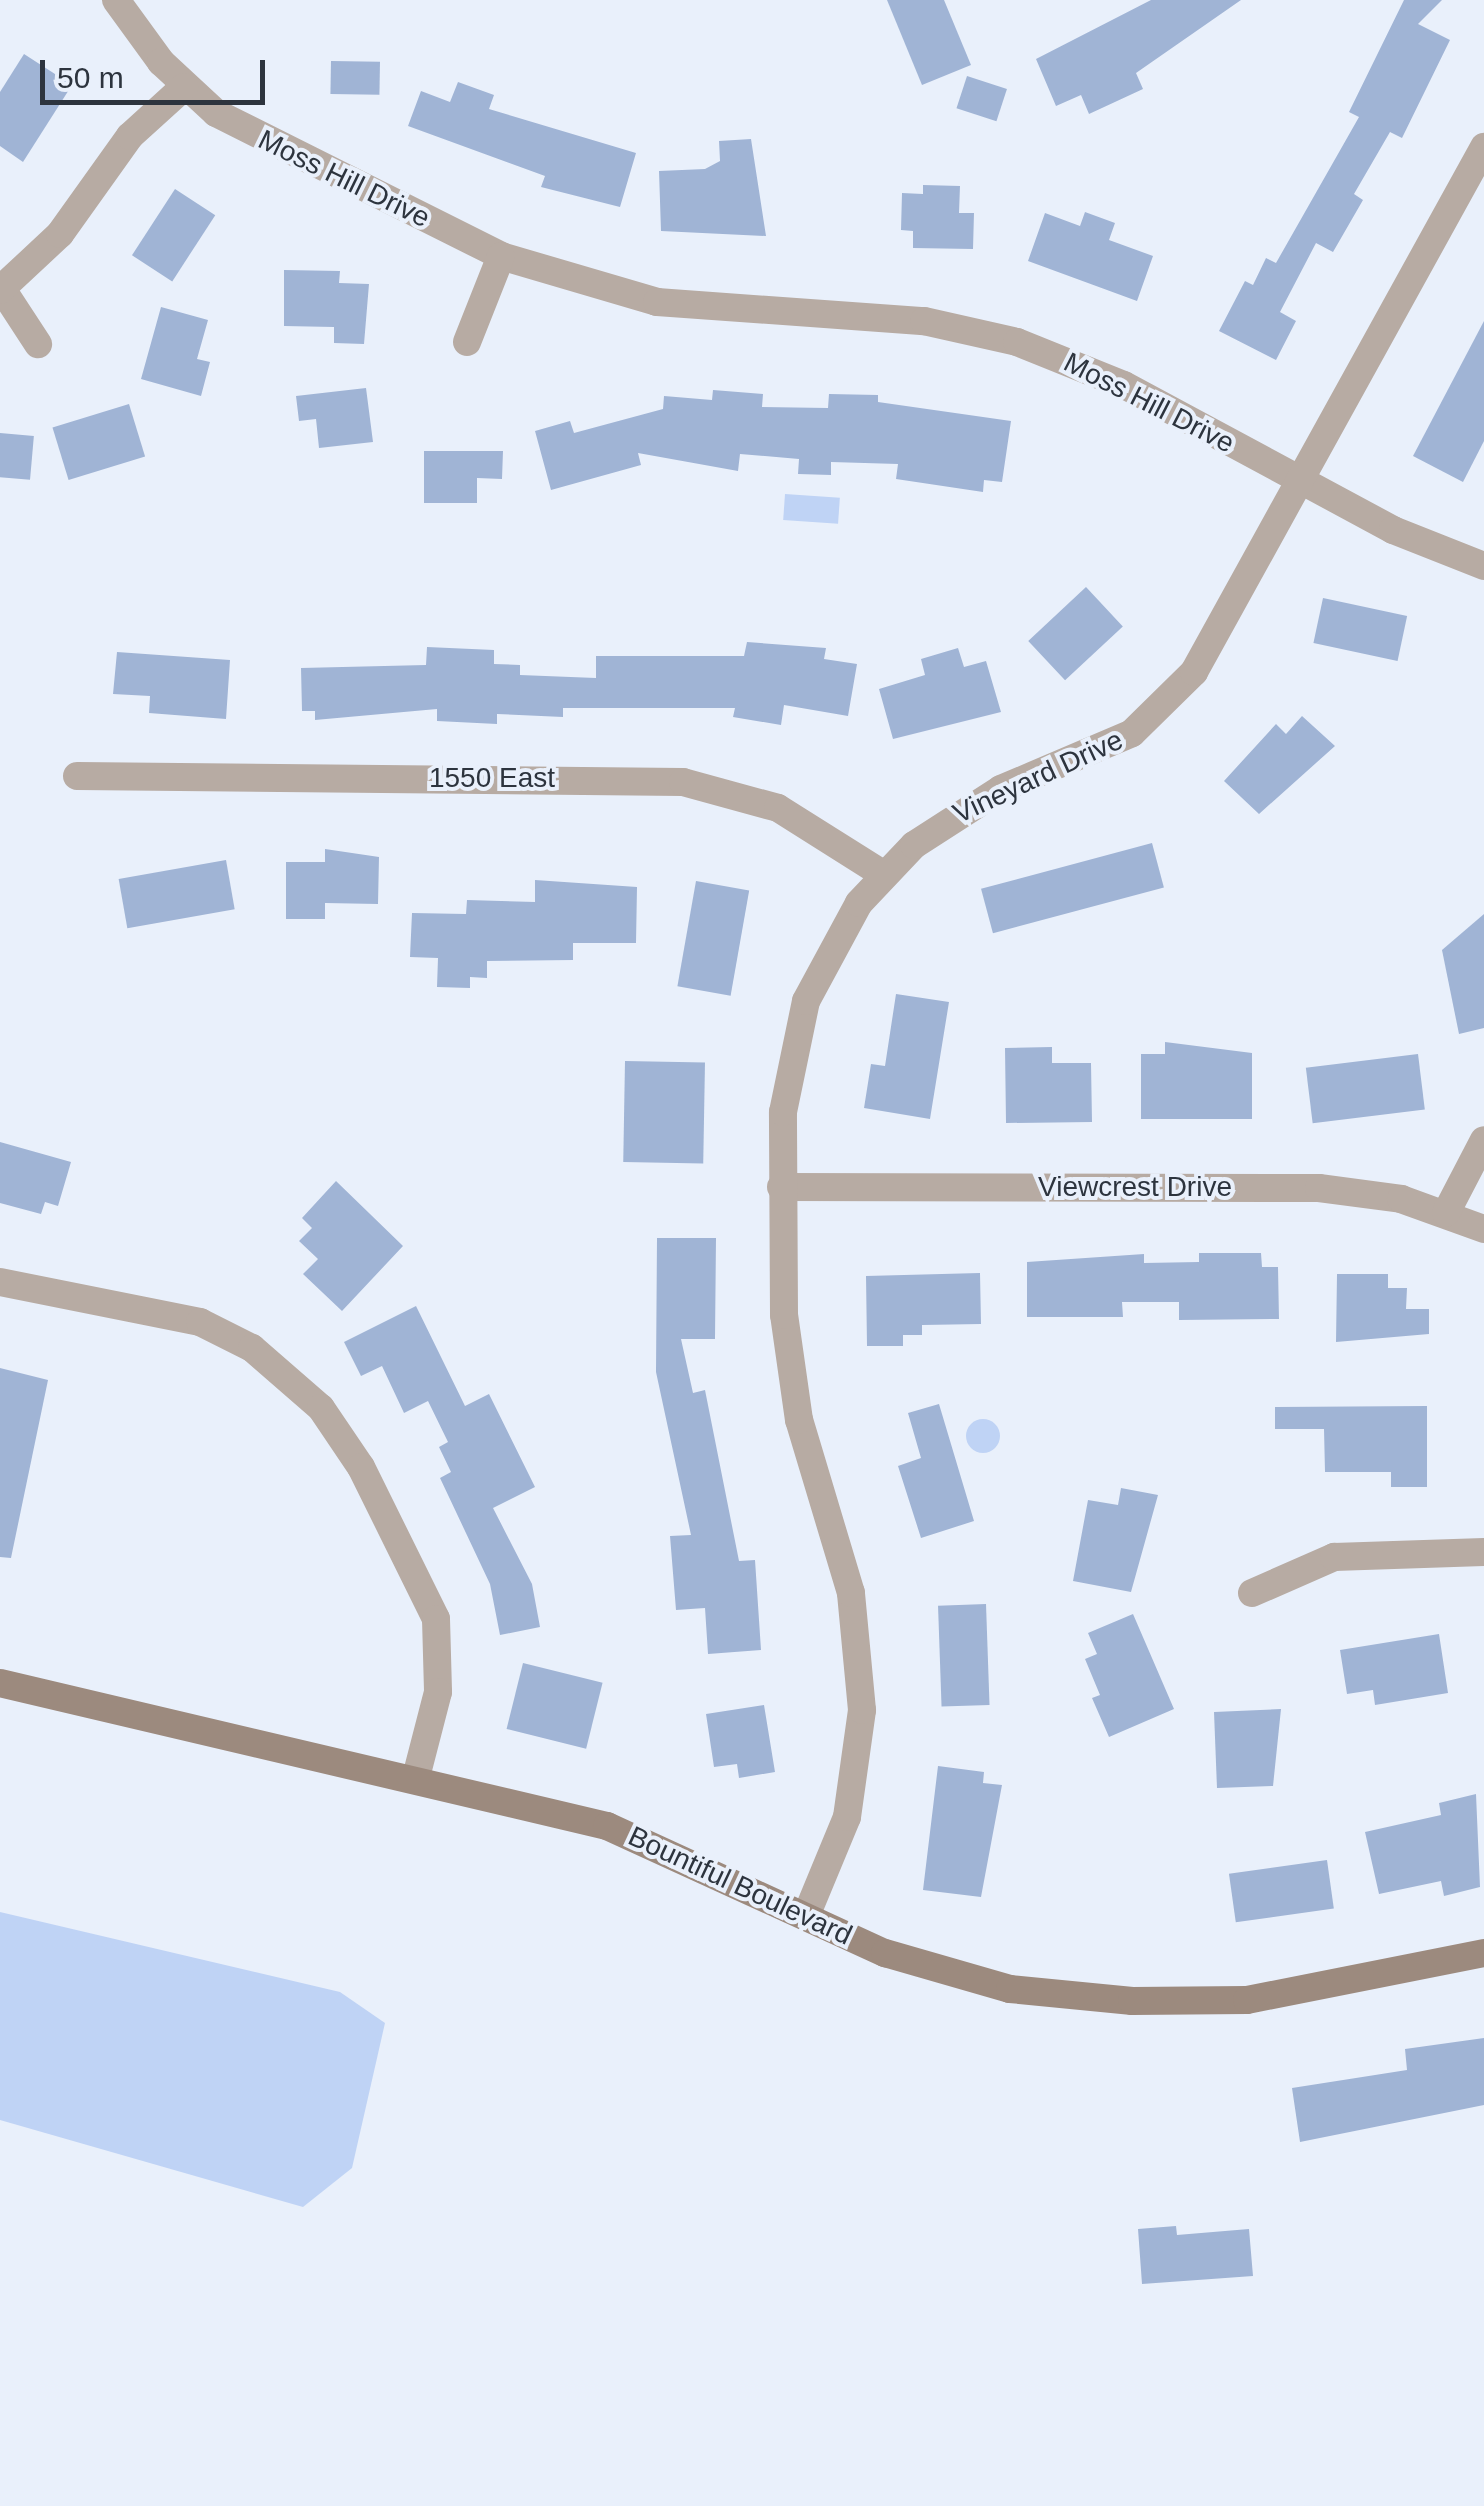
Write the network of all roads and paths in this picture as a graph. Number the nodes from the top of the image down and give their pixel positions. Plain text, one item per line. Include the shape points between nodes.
1 (116, 0) edge
2 (184, 87) junction
3 (1484, 147) edge
4 (501, 256) junction
5 (1, 290) edge
6 (467, 342) dead end
7 (38, 344) dead end
8 (1300, 482) junction
9 (1484, 566) edge
10 (77, 776) dead end
11 (882, 874) junction
12 (1484, 1140) edge
13 (781, 1187) junction
14 (1446, 1213) junction
15 (1484, 1228) edge
16 (0, 1282) edge
17 (1484, 1552) edge
18 (1252, 1593) dead end
19 (0, 1683) edge
20 (416, 1777) junction
21 (806, 1916) junction
22 (1484, 1953) edge

1 - 2 street, Moss Hill Drive
2 - 4 street, Moss Hill Drive via 248,133
2 - 5 street via 130,136 60,234
3 - 8 street, Vineyard Drive
4 - 6 street
4 - 8 street, Moss Hill Drive via 657,302 924,321 1017,342 1124,385
5 - 7 street
8 - 9 street, Moss Hill Drive
8 - 11 street, Vineyard Drive via 1210,648 1154,715 1095,754 973,803
10 - 11 street, 1550 East via 684,782 778,808
11 - 13 street, Vineyard Drive via 838,933 806,1001 788,1072
12 - 14 street
13 - 14 street, Viewcrest Drive via 1319,1188
13 - 21 street, Vineyard Drive via 792,1385 850,1593 861,1672 854,1784
14 - 15 street, Viewcrest Drive
16 - 20 street via 200,1322 252,1348 321,1408 361,1466 436,1619 438,1692
17 - 18 street via 1334,1558
19 - 20 main road, Bountiful Boulevard
20 - 21 main road, Bountiful Boulevard via 640,1838
21 - 22 main road, Bountiful Boulevard via 953,1976 1132,2002 1247,2000

